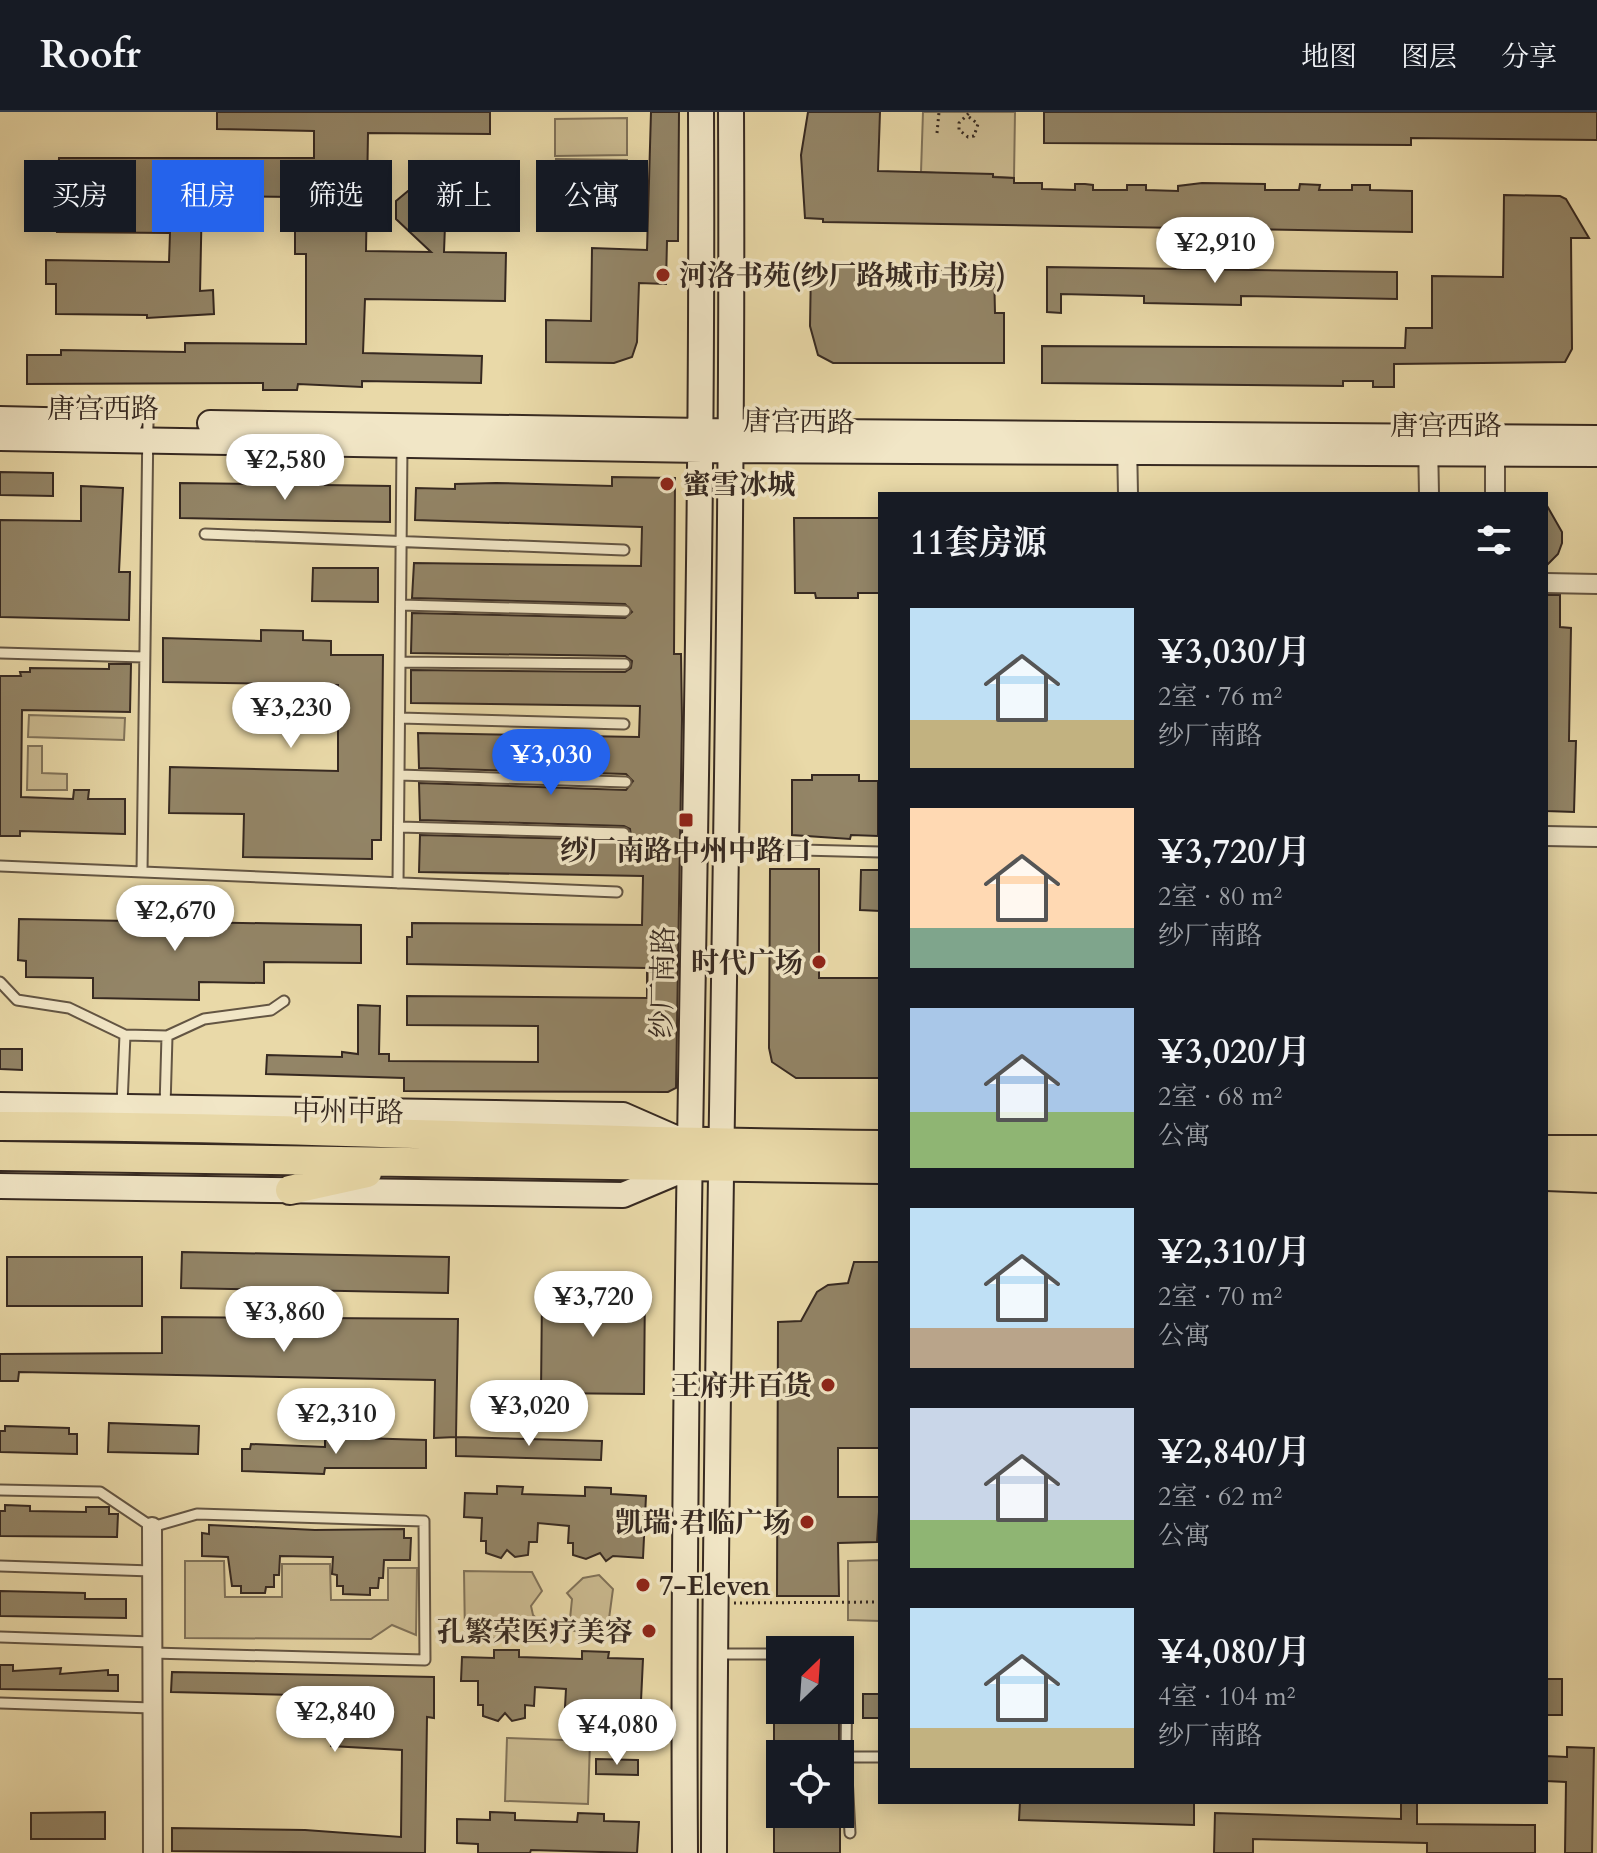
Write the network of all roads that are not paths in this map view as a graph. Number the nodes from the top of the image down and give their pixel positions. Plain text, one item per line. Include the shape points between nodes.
1 (701, 112) edge
2 (731, 112) edge
3 (0, 419) edge
4 (148, 430) junction
5 (402, 436) junction
6 (0, 438) edge
7 (1597, 438) edge
8 (702, 441) junction
9 (733, 441) junction
10 (1128, 445) junction
11 (1428, 447) junction
12 (1495, 447) junction
13 (1597, 454) edge
14 (1128, 492) edge
15 (1429, 492) edge
16 (1495, 492) edge
17 (205, 534) dead end
18 (401, 542) junction
19 (624, 550) dead end
20 (1548, 583) edge
21 (1597, 584) edge
22 (401, 605) junction
23 (625, 611) dead end
24 (0, 653) edge
25 (144, 657) junction
26 (400, 662) junction
27 (625, 664) dead end
28 (400, 718) junction
29 (624, 724) dead end
30 (399, 775) junction
31 (626, 782) dead end
32 (399, 827) junction
33 (624, 833) dead end
34 (1548, 836) edge
35 (1597, 837) edge
36 (725, 847) junction
37 (878, 852) edge
38 (0, 866) edge
39 (142, 872) junction
40 (398, 883) junction
41 (617, 892) dead end
42 (0, 982) edge
43 (284, 1001) dead end
44 (125, 1035) junction
45 (167, 1036) junction
46 (0, 1105) edge
47 (122, 1107) junction
48 (165, 1107) junction
49 (0, 1126) edge
50 (878, 1145) edge
51 (1548, 1150) edge
52 (1597, 1150) edge
53 (0, 1156) edge
54 (689, 1156) junction
55 (720, 1156) junction
56 (413, 1163) junction
57 (878, 1169) edge
58 (1548, 1176) edge
59 (1597, 1178) edge
60 (0, 1186) edge
61 (290, 1190) junction
62 (0, 1490) edge
63 (152, 1527) junction
64 (0, 1566) edge
65 (152, 1571) junction
66 (0, 1637) edge
67 (152, 1647) junction
68 (714, 1654) junction
69 (766, 1654) edge
70 (0, 1703) edge
71 (152, 1708) junction
72 (854, 1757) edge
73 (878, 1757) edge
74 (850, 1828) edge
75 (850, 1833) dead end
76 (153, 1853) edge
77 (685, 1853) edge
78 (714, 1853) edge

1 - 8 main road, 纱厂南路
2 - 9 main road
3 - 4 main road, 唐宫西路
4 - 5 main road, 唐宫西路
4 - 6 main road, 唐宫西路
4 - 25 lane
5 - 8 main road, 唐宫西路
5 - 18 lane
7 - 12 main road, 唐宫西路
8 - 9 main road, 唐宫西路
8 - 54 main road, 纱厂南路
9 - 10 main road, 唐宫西路
9 - 36 main road
10 - 11 main road, 唐宫西路
10 - 14 street
11 - 12 main road, 唐宫西路
11 - 15 street
12 - 13 main road, 唐宫西路
12 - 16 street
17 - 18 lane
18 - 19 lane
18 - 22 lane
20 - 21 street
22 - 23 lane
22 - 26 lane
24 - 25 lane
25 - 39 lane
26 - 27 lane
26 - 28 lane
28 - 29 lane
28 - 30 lane
30 - 31 lane
30 - 32 lane
32 - 33 lane
32 - 40 lane
34 - 35 street
36 - 37 lane
36 - 55 main road
38 - 39 lane
39 - 40 lane
40 - 41 lane
42 - 44 lane via 17,1000 69,1008
43 - 45 lane via 271,1010 204,1019
44 - 45 lane
44 - 47 lane
45 - 48 lane
46 - 47 main road, 中州中路
47 - 48 main road, 中州中路
48 - 54 main road, 中州中路 via 623,1115
49 - 54 main road, 中州中路 via 183,1126
50 - 55 main road, 中州中路
51 - 52 main road
53 - 56 main road, 中州中路
54 - 55 main road, 中州中路
54 - 56 main road, 中州中路
54 - 61 main road, 中州中路 via 623,1195
54 - 77 main road, 纱厂南路
55 - 57 main road, 中州中路
55 - 68 main road
56 - 61 main road
58 - 59 main road
60 - 61 main road, 中州中路
62 - 63 lane via 100,1492
63 - 65 street
63 - 67 lane via 197,1514 424,1521 425,1660
64 - 65 lane
65 - 67 street
66 - 67 lane
67 - 71 street
68 - 69 lane
68 - 78 main road
70 - 71 lane
71 - 76 street
72 - 73 lane
74 - 75 lane

